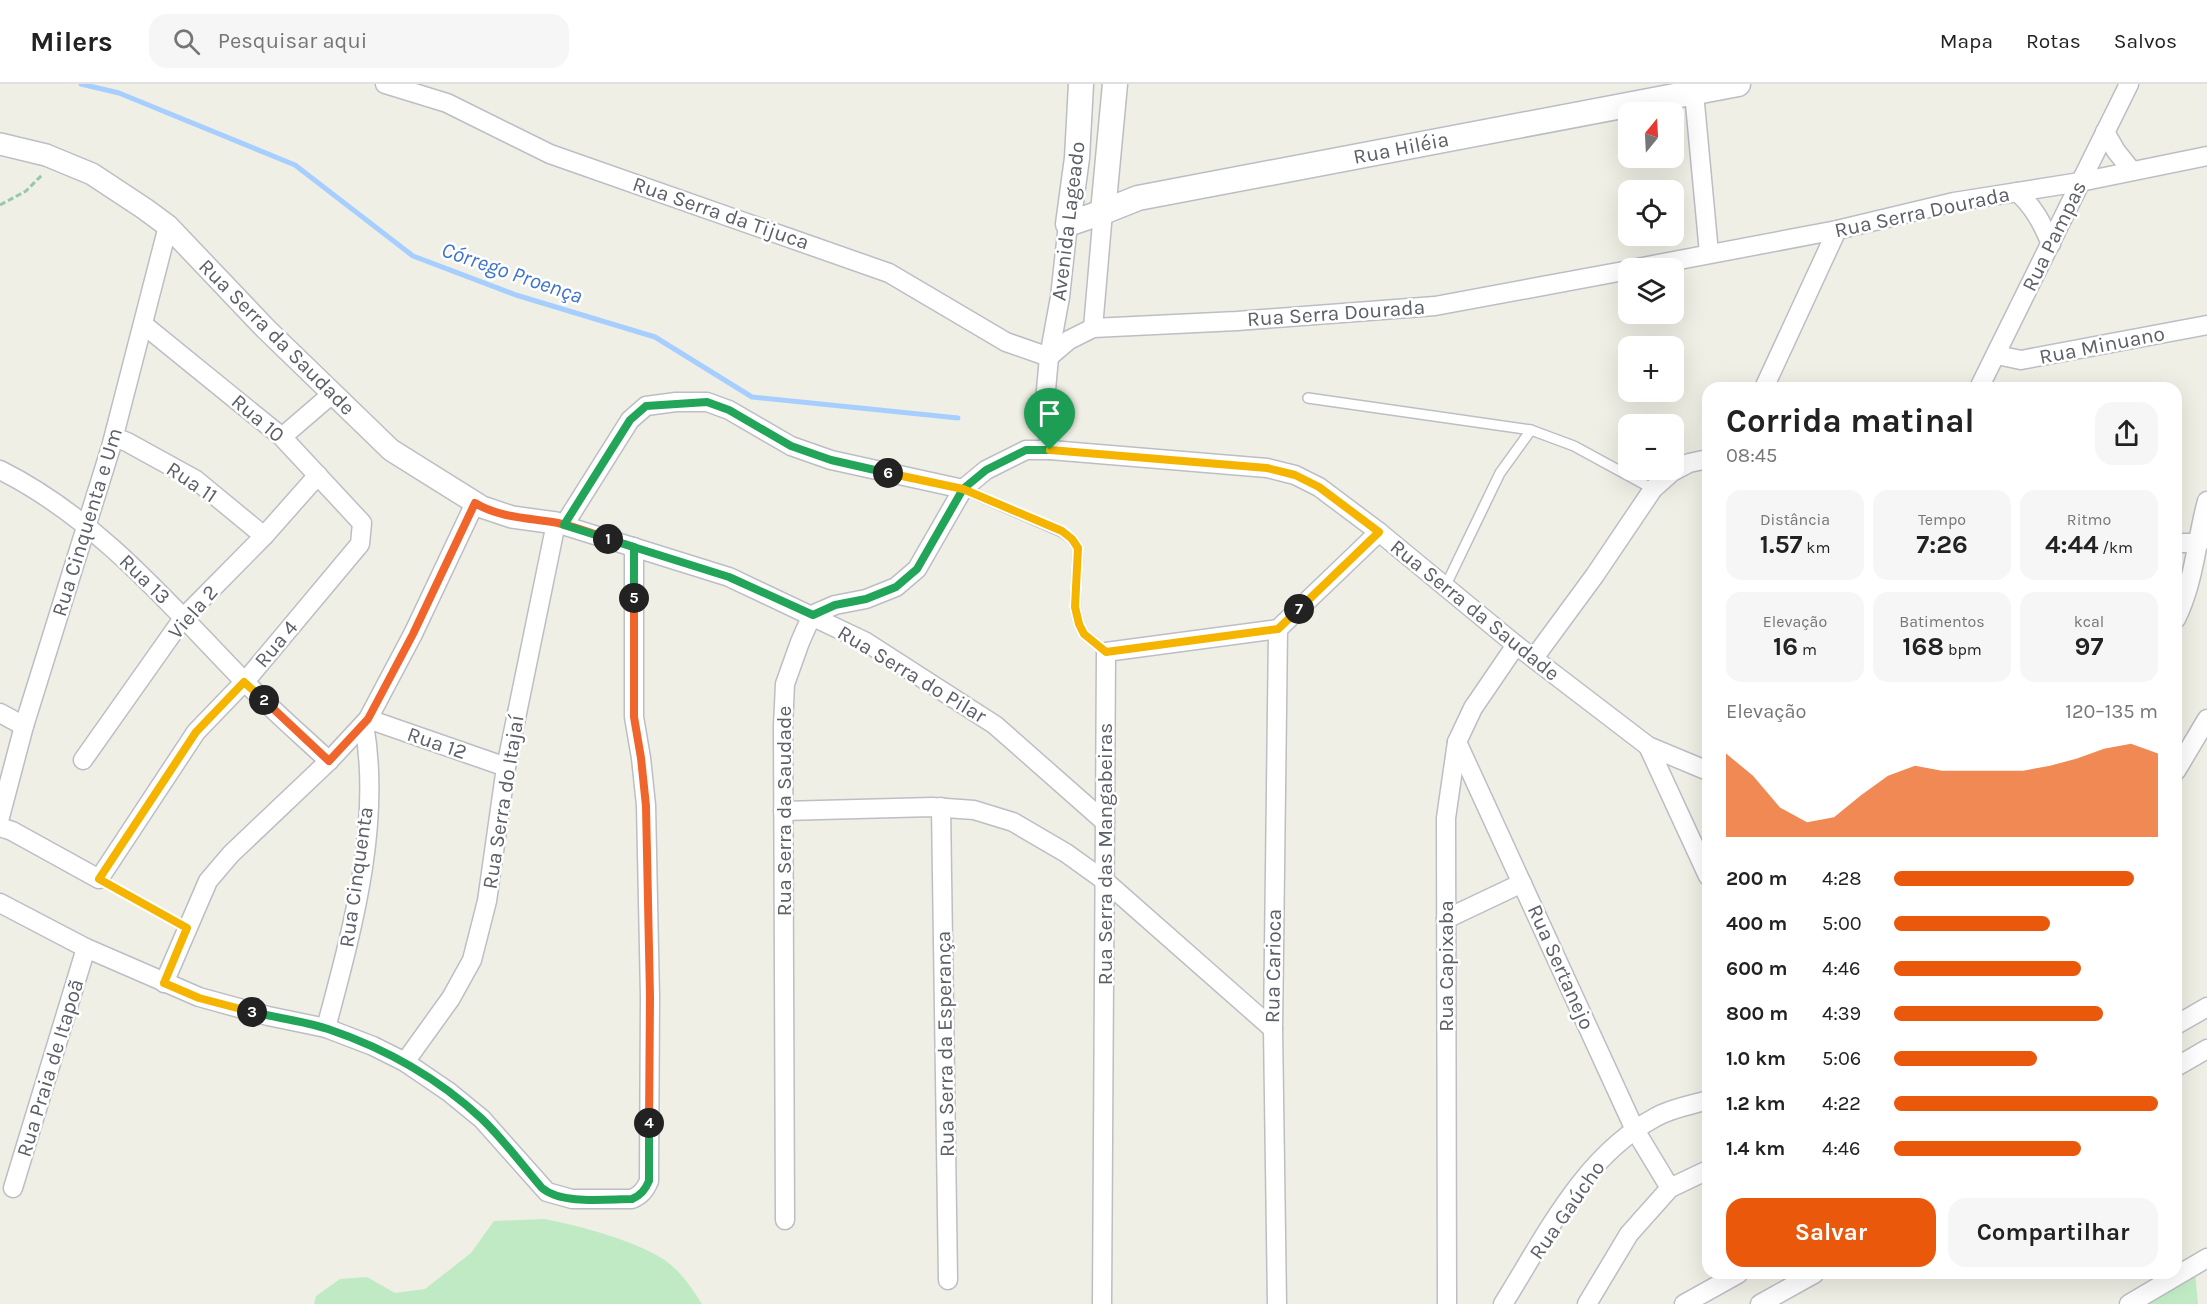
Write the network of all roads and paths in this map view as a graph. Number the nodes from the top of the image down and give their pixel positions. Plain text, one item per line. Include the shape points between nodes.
1 (385, 84) edge
2 (1081, 84) edge
3 (1115, 84) edge
4 (1738, 84) edge
5 (2129, 84) edge
6 (1694, 93) junction
7 (2105, 132) junction
8 (0, 144) edge
9 (2207, 156) edge
10 (58, 159) junction
11 (2132, 171) junction
12 (2080, 182) junction
13 (2017, 192) junction
14 (0, 205) edge
15 (1103, 212) junction
16 (1068, 224) junction
17 (168, 226) junction
18 (1837, 230) junction
19 (2051, 243) junction
20 (1709, 254) junction
21 (1684, 259) edge
22 (1618, 272) edge
23 (144, 325) junction
24 (2207, 325) edge
25 (1092, 328) junction
26 (1996, 354) junction
27 (1049, 357) junction
28 (1767, 382) edge
29 (1982, 382) edge
30 (332, 394) junction
31 (1308, 398) dead end
32 (1531, 430) junction
33 (114, 436) junction
34 (282, 437) junction
35 (1050, 450) junction
36 (1702, 460) edge
37 (0, 470) edge
38 (318, 475) junction
39 (963, 489) junction
40 (1653, 489) junction
41 (2207, 501) edge
42 (475, 503) junction
43 (362, 523) joint
44 (560, 524) junction
45 (87, 525) junction
46 (1379, 532) junction
47 (264, 536) junction
48 (2182, 543) edge
49 (2199, 543) junction
50 (634, 547) junction
51 (1445, 587) junction
52 (2182, 607) edge
53 (813, 615) junction
54 (184, 617) junction
55 (1278, 629) junction
56 (1516, 645) junction
57 (1106, 652) junction
58 (1534, 658) junction
59 (244, 682) junction
60 (0, 713) edge
61 (2207, 719) edge
62 (366, 721) junction
63 (24, 726) junction
64 (1457, 742) junction
65 (1648, 746) junction
66 (83, 760) dead end
67 (329, 761) junction
68 (2182, 761) edge
69 (506, 767) junction
70 (1702, 768) edge
71 (941, 807) junction
72 (783, 812) junction
73 (0, 817) edge
74 (1104, 822) junction
75 (0, 827) edge
76 (1702, 863) edge
77 (99, 879) junction
78 (1105, 881) junction
79 (1522, 883) junction
80 (0, 903) edge
81 (1446, 919) junction
82 (187, 928) junction
83 (86, 948) junction
84 (164, 983) junction
85 (2207, 1008) edge
86 (2182, 1022) edge
87 (326, 1028) junction
88 (1273, 1029) junction
89 (2207, 1049) edge
90 (405, 1062) junction
91 (2182, 1064) edge
92 (1702, 1102) edge
93 (1635, 1130) junction
94 (1702, 1173) edge
95 (13, 1188) dead end
96 (1670, 1188) junction
97 (786, 1220) dead end
98 (2206, 1262) edge
99 (2182, 1275) edge
100 (1729, 1279) edge
101 (1805, 1279) edge
102 (2175, 1279) edge
103 (948, 1280) dead end
104 (1102, 1304) edge
105 (1276, 1304) edge
106 (1447, 1304) edge
107 (1503, 1304) edge
108 (1587, 1304) edge
109 (1684, 1304) edge
110 (1760, 1304) edge
111 (2129, 1304) edge

1 - 27 street, Rua Serra da Tijuca via 447,103 550,154 889,273 1006,342
2 - 16 main road, Avenida Lageado
3 - 15 main road, Avenida Lageado
4 - 6 main road, Rua Hiléia
5 - 7 street, Rua Pampas
6 - 15 main road, Rua Hiléia via 1138,198
6 - 20 street
7 - 11 street
7 - 12 street, Rua Pampas
8 - 10 street, Rua Serra da Saudade
9 - 11 street, Rua Serra Dourada
10 - 14 path via 26,190
10 - 17 street, Rua Serra da Saudade via 92,174
11 - 12 street, Rua Serra Dourada
12 - 13 street, Rua Serra Dourada
12 - 19 street, Rua Pampas
13 - 18 street, Rua Serra Dourada via 1954,202
13 - 19 street via 2031,205
15 - 16 main road, Rua Hiléia
15 - 25 street, Avenida Lageado
16 - 27 street, Avenida Lageado
17 - 23 street, Rua Cinquenta e Um
17 - 30 street, Rua Serra da Saudade
18 - 20 street, Rua Serra Dourada
18 - 28 street
19 - 26 street, Rua Pampas
20 - 21 street, Rua Serra Dourada
22 - 25 street, Rua Serra Dourada via 1435,306
23 - 33 street, Rua Cinquenta e Um
23 - 34 street, Rua 10
24 - 26 street, Rua Minuano via 2020,360
25 - 27 street, Rua Serra Dourada
26 - 29 street, Rua Pampas
27 - 35 street via 1046,401
30 - 34 street
30 - 42 street, Rua Serra da Saudade via 391,450
31 - 32 lane
32 - 40 lane via 1574,446
32 - 51 lane via 1500,473
33 - 45 street, Rua Cinquenta e Um
33 - 47 street, Rua 11 via 196,480
34 - 38 street, Rua 10
35 - 39 street via 1026,450 986,470
35 - 46 street, Rua Serra da Saudade via 1267,468 1295,475 1319,487
36 - 40 street via 1672,472
37 - 45 street, Rua 13
38 - 43 street, Rua 10
38 - 47 street, Viela 2
39 - 44 street via 831,460 791,446 729,410 707,402 676,402 646,406 630,420
39 - 53 street via 917,569 896,587
39 - 57 lane via 1062,531 1072,539 1078,548 1075,607 1079,624 1084,634
40 - 58 street
41 - 49 street
42 - 44 street, Rua Serra da Saudade via 512,517
42 - 62 street via 413,634
43 - 59 street, Rua 4 via 360,544
44 - 50 street, Rua Serra do Pilar
44 - 69 street, Rua Serra do Itajaí
45 - 54 street, Rua 13
45 - 63 street, Rua Cinquenta e Um
46 - 51 street, Rua Serra da Saudade
46 - 55 street
47 - 54 street, Viela 2
48 - 49 street
49 - 52 street
50 - 53 street, Rua Serra do Pilar via 729,577
50 - 90 street via 634,717 646,806 649,1181 643,1192 632,1199 572,1199 547,1192 482,1119
51 - 56 street, Rua Serra da Saudade
53 - 72 street, Rua Serra da Saudade via 785,684
53 - 74 street, Rua Serra do Pilar via 866,642 995,726
54 - 59 street, Rua 13
54 - 66 street, Viela 2
55 - 57 street
55 - 88 street, Rua Carioca
56 - 58 street, Rua Serra da Saudade
56 - 64 street, Rua Capixaba via 1473,708
57 - 74 street, Rua Serra das Mangabeiras
58 - 65 street, Rua Serra da Saudade
59 - 67 street, Rua 13
59 - 77 street, Rua 4 via 196,732
60 - 63 street
61 - 68 street
62 - 67 street
62 - 69 street, Rua 12
62 - 87 street, Rua Cinquenta via 368,825 354,924
63 - 73 street, Rua Cinquenta e Um
64 - 79 street, Rua Sertanejo
64 - 81 street, Rua Capixaba via 1446,818
65 - 70 street, Rua Serra da Saudade
65 - 76 street
67 - 82 street via 208,881
69 - 90 street, Rua Serra do Itajaí via 487,901 472,960 451,998
71 - 72 street
71 - 78 street via 974,810 1013,822
71 - 103 street, Rua Serra da Esperança
72 - 97 street, Rua Serra da Saudade
74 - 78 street, Rua Serra das Mangabeiras
75 - 77 street
77 - 82 path
78 - 88 street
78 - 104 street, Rua Serra das Mangabeiras
79 - 81 street
79 - 93 street, Rua Sertanejo
80 - 83 street
81 - 106 street, Rua Capixaba
82 - 84 street
83 - 84 street
83 - 95 street, Rua Praia de Itapoã
84 - 87 street via 199,998
85 - 86 street
87 - 90 street
88 - 105 street, Rua Carioca
89 - 91 street
92 - 93 street, Rua Gaúcho via 1657,1115
93 - 96 street, Rua Sertanejo
93 - 107 street, Rua Gaúcho via 1603,1156 1576,1189
94 - 96 street
96 - 108 street via 1629,1234
98 - 99 street
100 - 109 street
101 - 110 street
102 - 111 street

